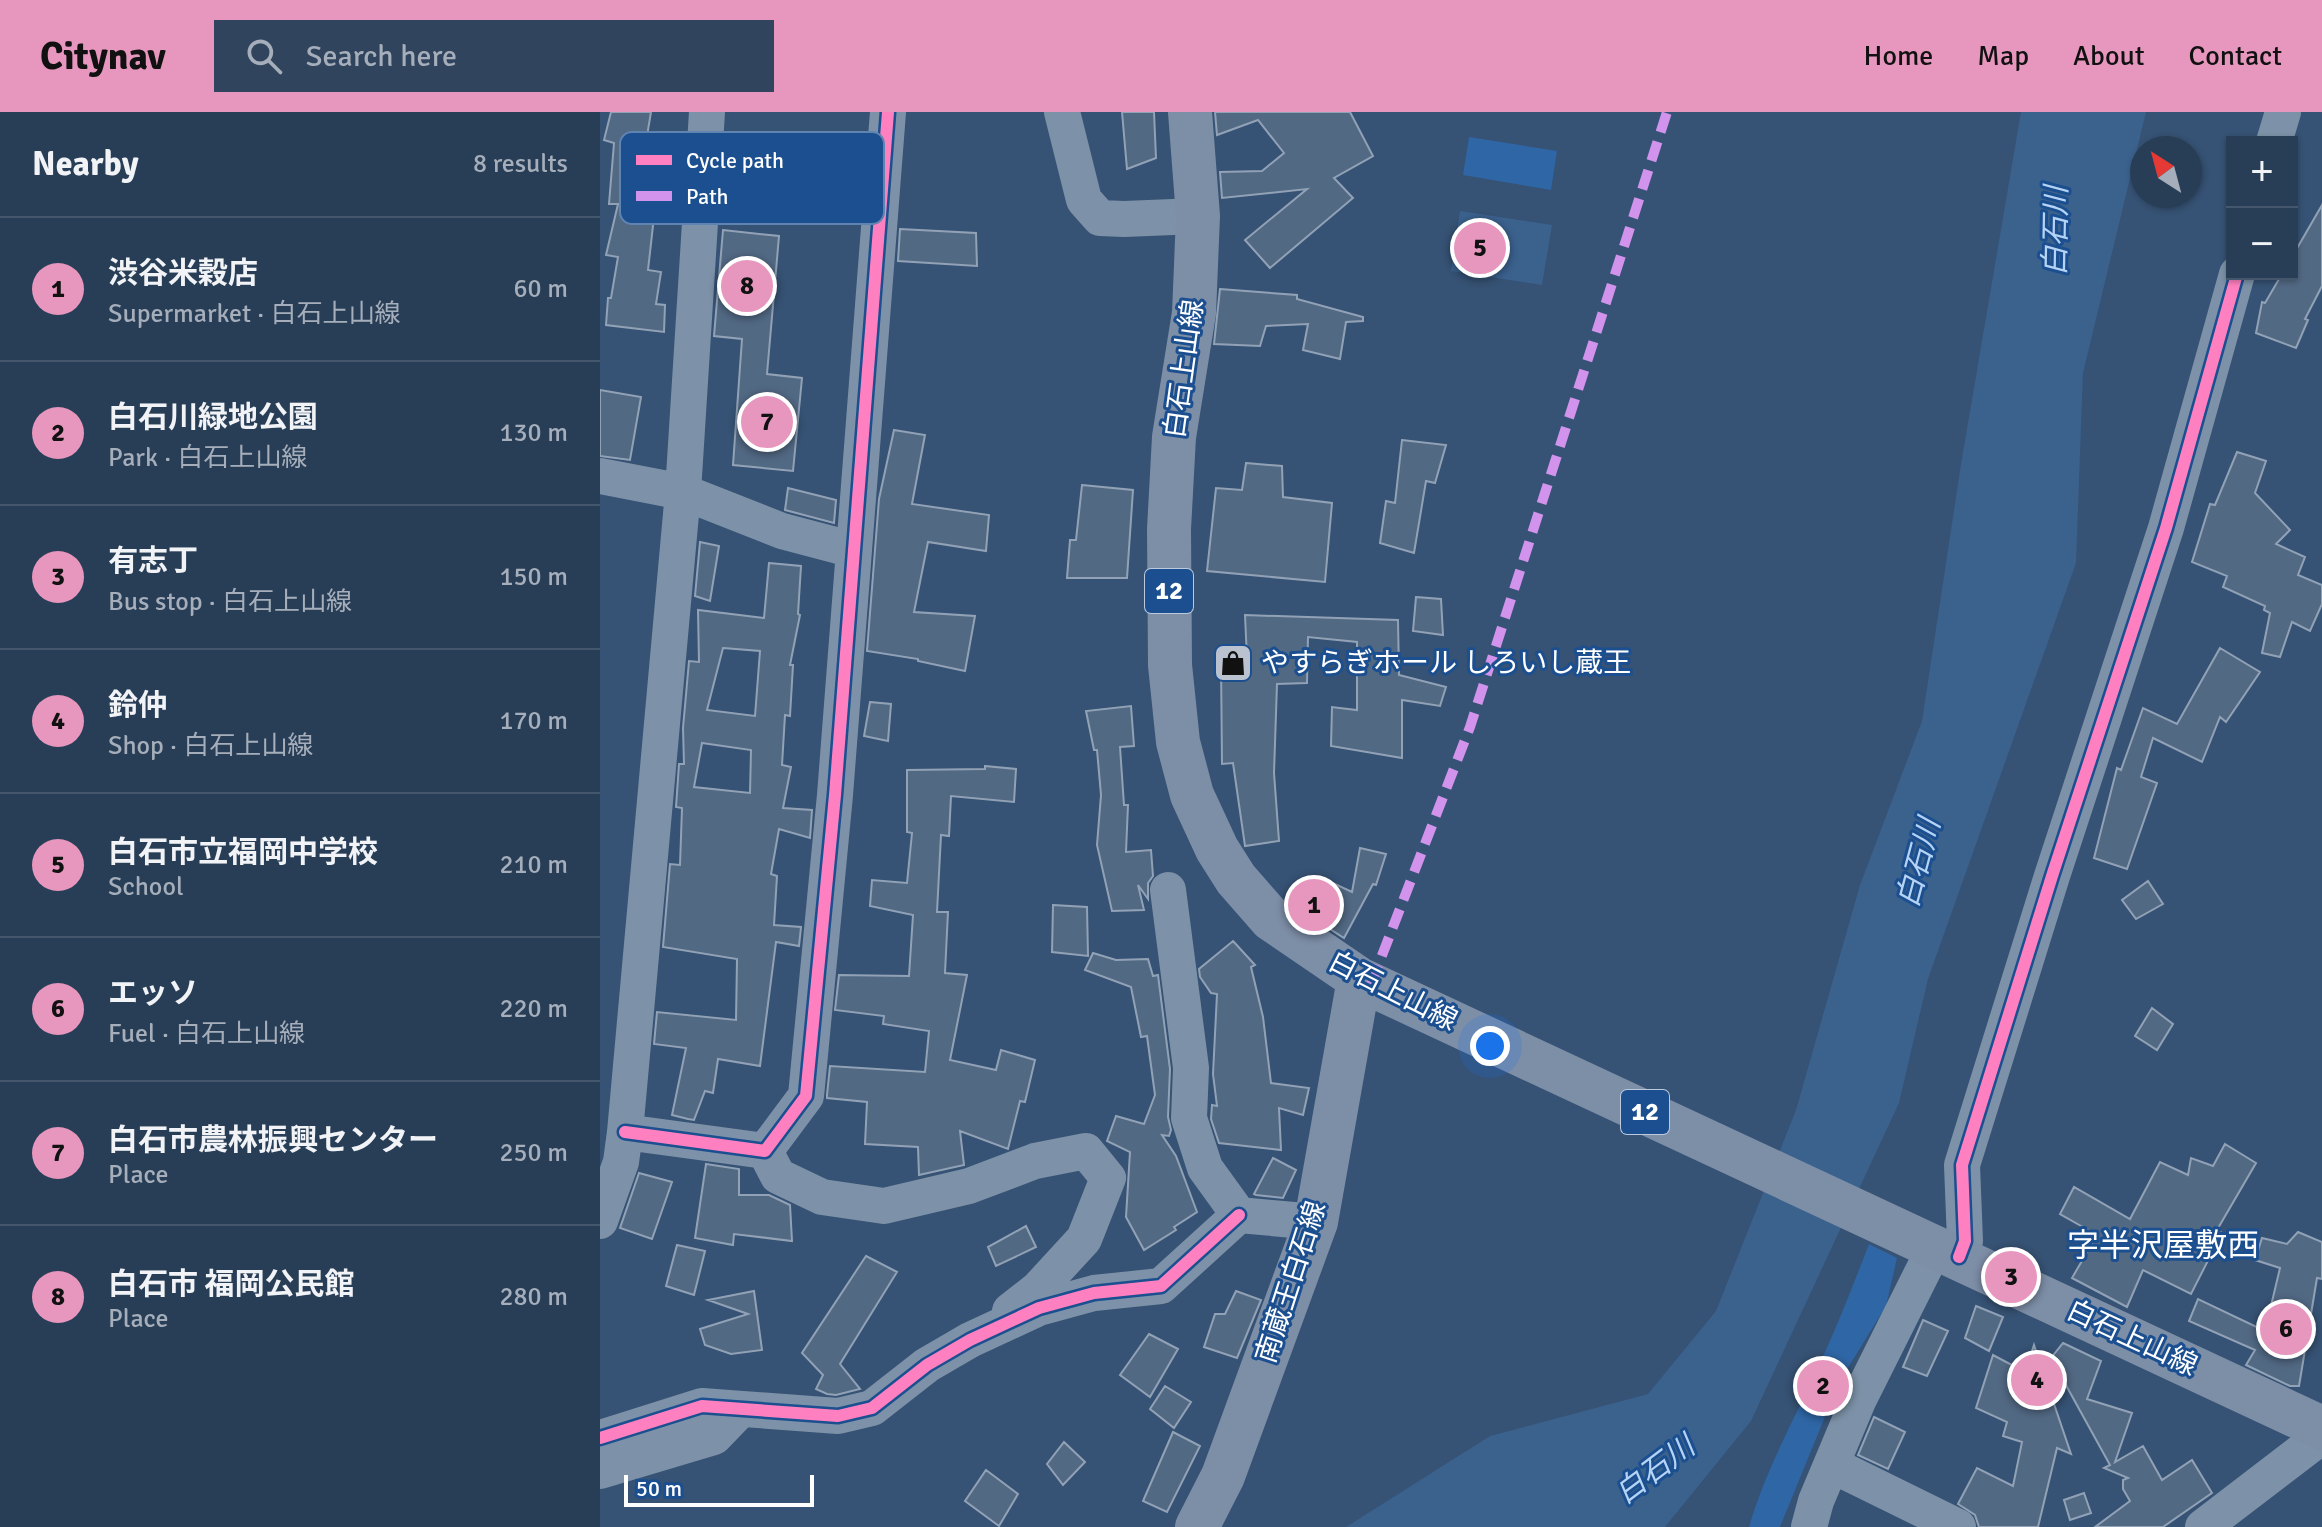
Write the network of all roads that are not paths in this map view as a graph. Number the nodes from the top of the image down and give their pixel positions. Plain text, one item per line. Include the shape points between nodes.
1 (707, 112) edge
2 (888, 112) edge
3 (1062, 112) edge
4 (1190, 112) edge
5 (2283, 112) edge
6 (706, 132) edge
7 (2276, 136) edge
8 (884, 164) edge
9 (1198, 216) junction
10 (700, 224) edge
11 (879, 224) edge
12 (2235, 280) edge
13 (600, 476) edge
14 (683, 492) junction
15 (854, 550) junction
16 (1168, 890) dead end
17 (1368, 983) junction
18 (615, 1150) edge
19 (765, 1151) junction
20 (1239, 1215) junction
21 (600, 1221) edge
22 (1316, 1222) junction
23 (1936, 1247) junction
24 (977, 1337) junction
25 (740, 1410) junction
26 (2322, 1428) edge
27 (2322, 1436) edge
28 (600, 1438) edge
29 (1832, 1465) junction
30 (600, 1471) edge
31 (1197, 1527) edge
32 (1809, 1527) edge
33 (1958, 1527) edge
34 (2203, 1527) edge

1 - 6 street
2 - 8 street
3 - 9 street via 1084,200 1100,218
4 - 9 main road, 白石上山線 / 12
5 - 7 street
9 - 17 main road, 白石上山線 / 12 via 1194,313 1174,437 1169,529 1170,665 1178,742 1192,795 1236,879 1271,919
10 - 14 street
11 - 15 street
12 - 23 street via 2166,528 1962,1165 1965,1241
13 - 14 street
14 - 15 street via 782,531
14 - 18 street
15 - 19 street via 806,1096
16 - 20 street via 1191,1068 1189,1118 1205,1168
17 - 22 main road, 南蔵王白石線
17 - 23 main road, 白石上山線 / 12
18 - 19 street
18 - 21 street
19 - 24 street via 778,1176 822,1197 884,1206 1086,1151 1108,1178 1084,1239 1038,1289
20 - 22 street
20 - 24 street via 1161,1286 1094,1293 1039,1308
22 - 31 main road, 南蔵王白石線 via 1223,1476
23 - 26 main road, 白石上山線 / 12
23 - 29 street via 1858,1401
24 - 25 street via 927,1365 872,1408 838,1416
25 - 28 street via 702,1406
25 - 30 street via 714,1437
27 - 34 street
29 - 32 street
29 - 33 street

